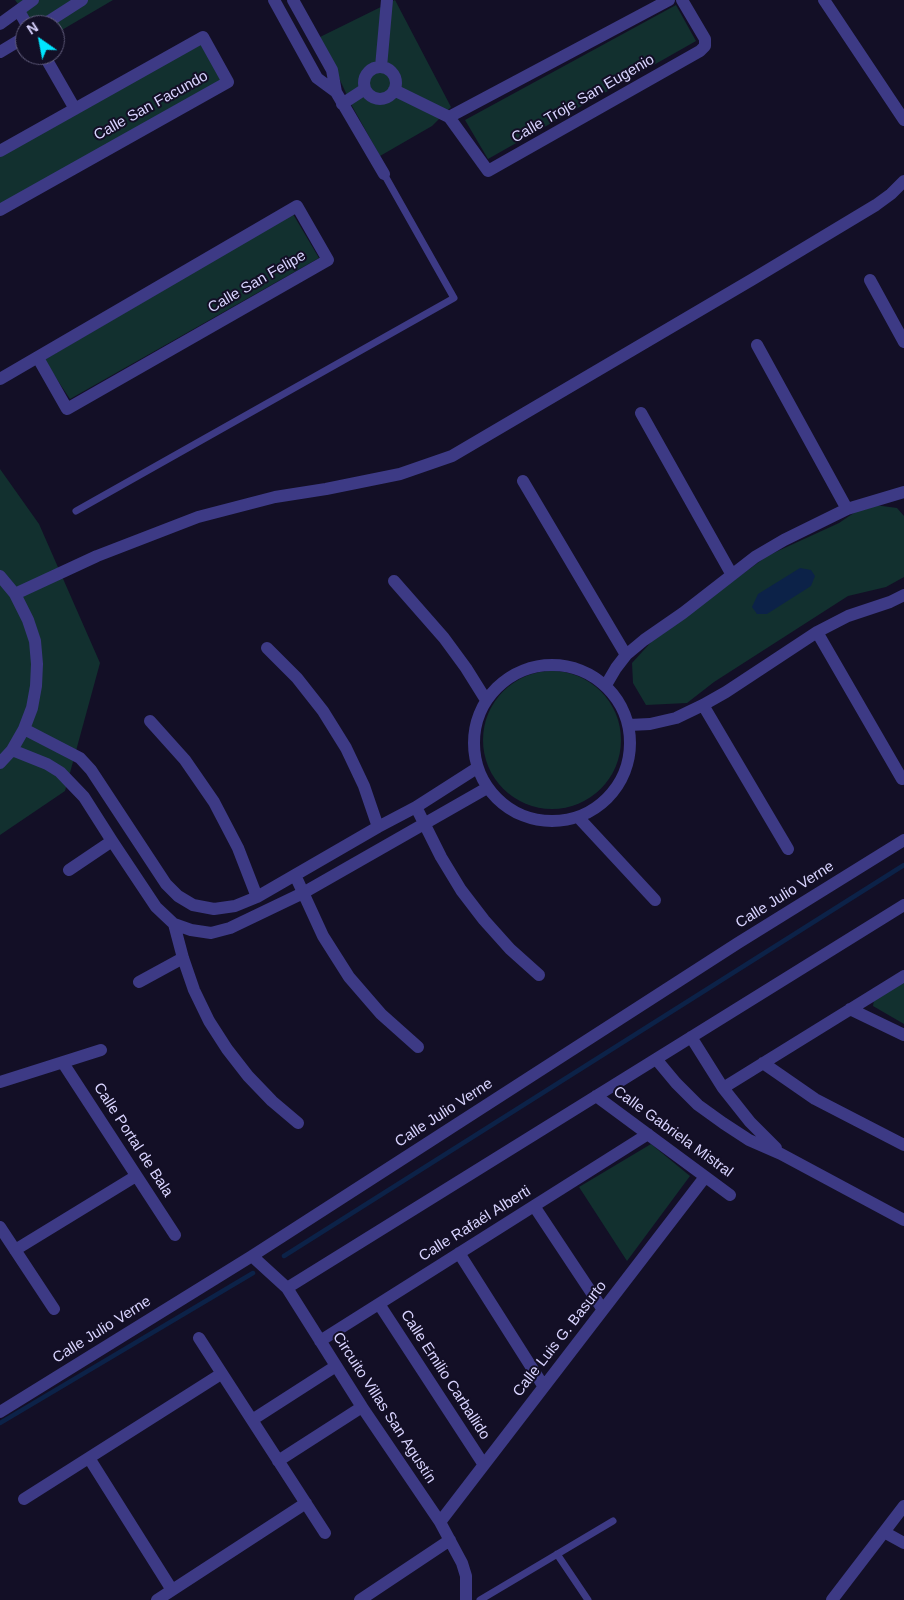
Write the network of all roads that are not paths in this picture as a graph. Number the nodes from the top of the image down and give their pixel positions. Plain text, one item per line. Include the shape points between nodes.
1 (33, 0) edge
2 (82, 0) edge
3 (274, 0) edge
4 (293, 0) edge
5 (387, 0) edge
6 (669, 0) edge
7 (682, 0) edge
8 (824, 0) edge
9 (19, 11) junction
10 (21, 15) edge
11 (59, 15) edge
12 (0, 24) edge
13 (15, 43) edge
14 (0, 52) edge
15 (50, 65) edge
16 (381, 67) junction
17 (365, 89) junction
18 (394, 90) junction
19 (336, 92) junction
20 (342, 104) junction
21 (75, 109) junction
22 (449, 117) junction
23 (904, 120) edge
24 (0, 150) edge
25 (384, 174) joint
26 (904, 181) edge
27 (0, 210) edge
28 (870, 280) dead end
29 (904, 342) edge
30 (757, 345) dead end
31 (38, 358) junction
32 (0, 379) edge
33 (641, 413) dead end
34 (523, 481) dead end
35 (904, 492) edge
36 (847, 509) junction
37 (76, 511) dead end
38 (732, 575) junction
39 (0, 576) edge
40 (394, 581) dead end
41 (15, 594) junction
42 (904, 595) edge
43 (816, 632) junction
44 (267, 648) dead end
45 (626, 656) junction
46 (606, 686) junction
47 (486, 700) junction
48 (703, 705) junction
49 (150, 721) dead end
50 (629, 725) junction
51 (24, 729) junction
52 (12, 750) junction
53 (0, 763) edge
54 (477, 768) junction
55 (902, 779) dead end
56 (487, 788) junction
57 (416, 807) junction
58 (578, 817) junction
59 (424, 824) junction
60 (378, 827) junction
61 (904, 840) edge
62 (112, 842) junction
63 (788, 849) dead end
64 (69, 870) dead end
65 (295, 875) junction
66 (302, 893) junction
67 (257, 897) junction
68 (654, 900) dead end
69 (904, 905) edge
70 (174, 924) junction
71 (183, 958) junction
72 (539, 974) dead end
73 (904, 976) edge
74 (138, 982) dead end
75 (850, 1009) junction
76 (904, 1035) edge
77 (691, 1037) junction
78 (418, 1047) dead end
79 (101, 1050) dead end
80 (656, 1059) junction
81 (64, 1062) junction
82 (763, 1063) junction
83 (0, 1082) edge
84 (723, 1088) junction
85 (596, 1096) junction
86 (298, 1124) dead end
87 (648, 1134) junction
88 (904, 1145) edge
89 (781, 1154) junction
90 (136, 1176) junction
91 (705, 1176) junction
92 (730, 1195) dead end
93 (534, 1206) junction
94 (904, 1220) edge
95 (0, 1227) edge
96 (175, 1235) dead end
97 (15, 1250) junction
98 (459, 1253) junction
99 (252, 1256) junction
100 (287, 1288) junction
101 (379, 1304) junction
102 (54, 1309) dead end
103 (603, 1310) junction
104 (198, 1338) dead end
105 (320, 1341) junction
106 (336, 1366) junction
107 (221, 1374) junction
108 (544, 1386) junction
109 (362, 1407) junction
110 (0, 1412) edge
111 (252, 1420) junction
112 (89, 1458) junction
113 (278, 1461) junction
114 (484, 1464) junction
115 (24, 1499) dead end
116 (306, 1503) junction
117 (904, 1506) edge
118 (613, 1521) dead end
119 (440, 1522) junction
120 (884, 1532) junction
121 (325, 1533) dead end
122 (450, 1540) junction
123 (904, 1543) edge
124 (557, 1554) junction
125 (172, 1590) junction
126 (466, 1596) edge
127 (157, 1600) edge
128 (360, 1600) edge
129 (480, 1600) edge
130 (588, 1600) edge
131 (832, 1600) edge

1 - 9 street
2 - 11 street
3 - 19 street via 318,78
4 - 19 street via 332,70
5 - 16 street
6 - 22 street
7 - 22 street, Calle Troje San Eugenio via 705,39 705,46 700,51 488,171
8 - 23 street
9 - 10 street
9 - 12 street
13 - 14 street
15 - 21 street
16 - 17 street via 368,72 364,80
16 - 18 street via 392,73 396,81
17 - 18 street via 379,99 388,97
17 - 20 street
18 - 22 street, Calle Troje San Eugenio
19 - 20 street
20 - 25 street
21 - 24 street, Calle San Facundo
21 - 27 street, Calle San Facundo via 203,37 228,82
25 - 37 lane via 454,298
26 - 41 street via 876,205 452,456 400,474 275,497 198,517 97,556
28 - 29 street
30 - 36 street
31 - 31 street, Calle San Felipe via 297,206 328,260 67,409
31 - 32 street, Calle San Felipe
33 - 38 street
34 - 45 street
35 - 36 street
36 - 38 street via 784,540
38 - 45 street
39 - 41 street
40 - 47 street via 444,638
41 - 51 street via 28,620 37,664 35,694
42 - 43 street
43 - 48 street
43 - 55 street
44 - 60 street via 324,712 364,786
45 - 46 street
46 - 47 street via 588,672 566,665 543,665 521,671 501,683
46 - 50 street via 620,703
47 - 54 street via 474,733 473,751
48 - 50 street via 676,718
48 - 63 street
49 - 67 street via 214,802 238,848
50 - 58 street via 631,744 621,780 610,796
51 - 52 street
51 - 67 street via 80,758 166,884 178,896 193,905 214,909 235,906
52 - 53 street
52 - 62 street via 60,772 84,797
54 - 56 street
54 - 57 street
56 - 58 street via 518,814 537,820 558,821
56 - 59 street
57 - 59 street
57 - 60 street
58 - 68 street
59 - 66 street
59 - 72 street via 461,890 484,920
60 - 65 street
61 - 99 street, Calle Julio Verne
62 - 64 street
62 - 70 street via 156,907
65 - 66 street
65 - 67 street
66 - 70 street via 230,928 211,933
66 - 78 street via 323,936 349,977 381,1014
69 - 77 street
70 - 71 street
71 - 74 street
71 - 86 street via 194,990 227,1050 248,1076
73 - 75 street
75 - 76 street
75 - 82 street
77 - 80 street
77 - 84 street
79 - 81 street
80 - 85 street
80 - 89 street via 687,1094 723,1124
81 - 83 street
81 - 90 street, Calle Portal de Bala
82 - 84 street
82 - 88 street via 815,1099
84 - 89 street
85 - 87 street, Calle Gabriela Mistral
85 - 100 street
87 - 91 street, Calle Gabriela Mistral
87 - 93 street, Calle Rafaél Alberti
89 - 94 street
90 - 96 street, Calle Portal de Bala
90 - 97 street
91 - 92 street, Calle Gabriela Mistral
91 - 103 street, Calle Luis G. Basurto
93 - 98 street, Calle Rafaél Alberti
93 - 103 street
95 - 97 street
97 - 102 street
98 - 101 street, Calle Rafaél Alberti
98 - 108 street
99 - 100 street, Circuito Villas San Agustín
99 - 110 street, Calle Julio Verne
100 - 105 street, Circuito Villas San Agustín
101 - 105 street, Calle Rafaél Alberti
101 - 114 street, Calle Emilio Carballido
103 - 108 street, Calle Luis G. Basurto
104 - 107 street
105 - 106 street, Circuito Villas San Agustín
106 - 109 street, Circuito Villas San Agustín
106 - 111 street
107 - 111 street
107 - 112 street
108 - 114 street, Calle Luis G. Basurto
109 - 113 street
109 - 119 street, Circuito Villas San Agustín
111 - 113 street
112 - 115 street
112 - 125 street
113 - 116 street
114 - 119 street, Calle Luis G. Basurto
116 - 121 street
116 - 125 street
117 - 120 street
118 - 124 lane
119 - 122 street, Circuito Villas San Agustín
120 - 123 street
120 - 131 street
122 - 126 street, Circuito Villas San Agustín via 466,1576
122 - 128 street
124 - 129 lane
124 - 130 lane
125 - 127 street

